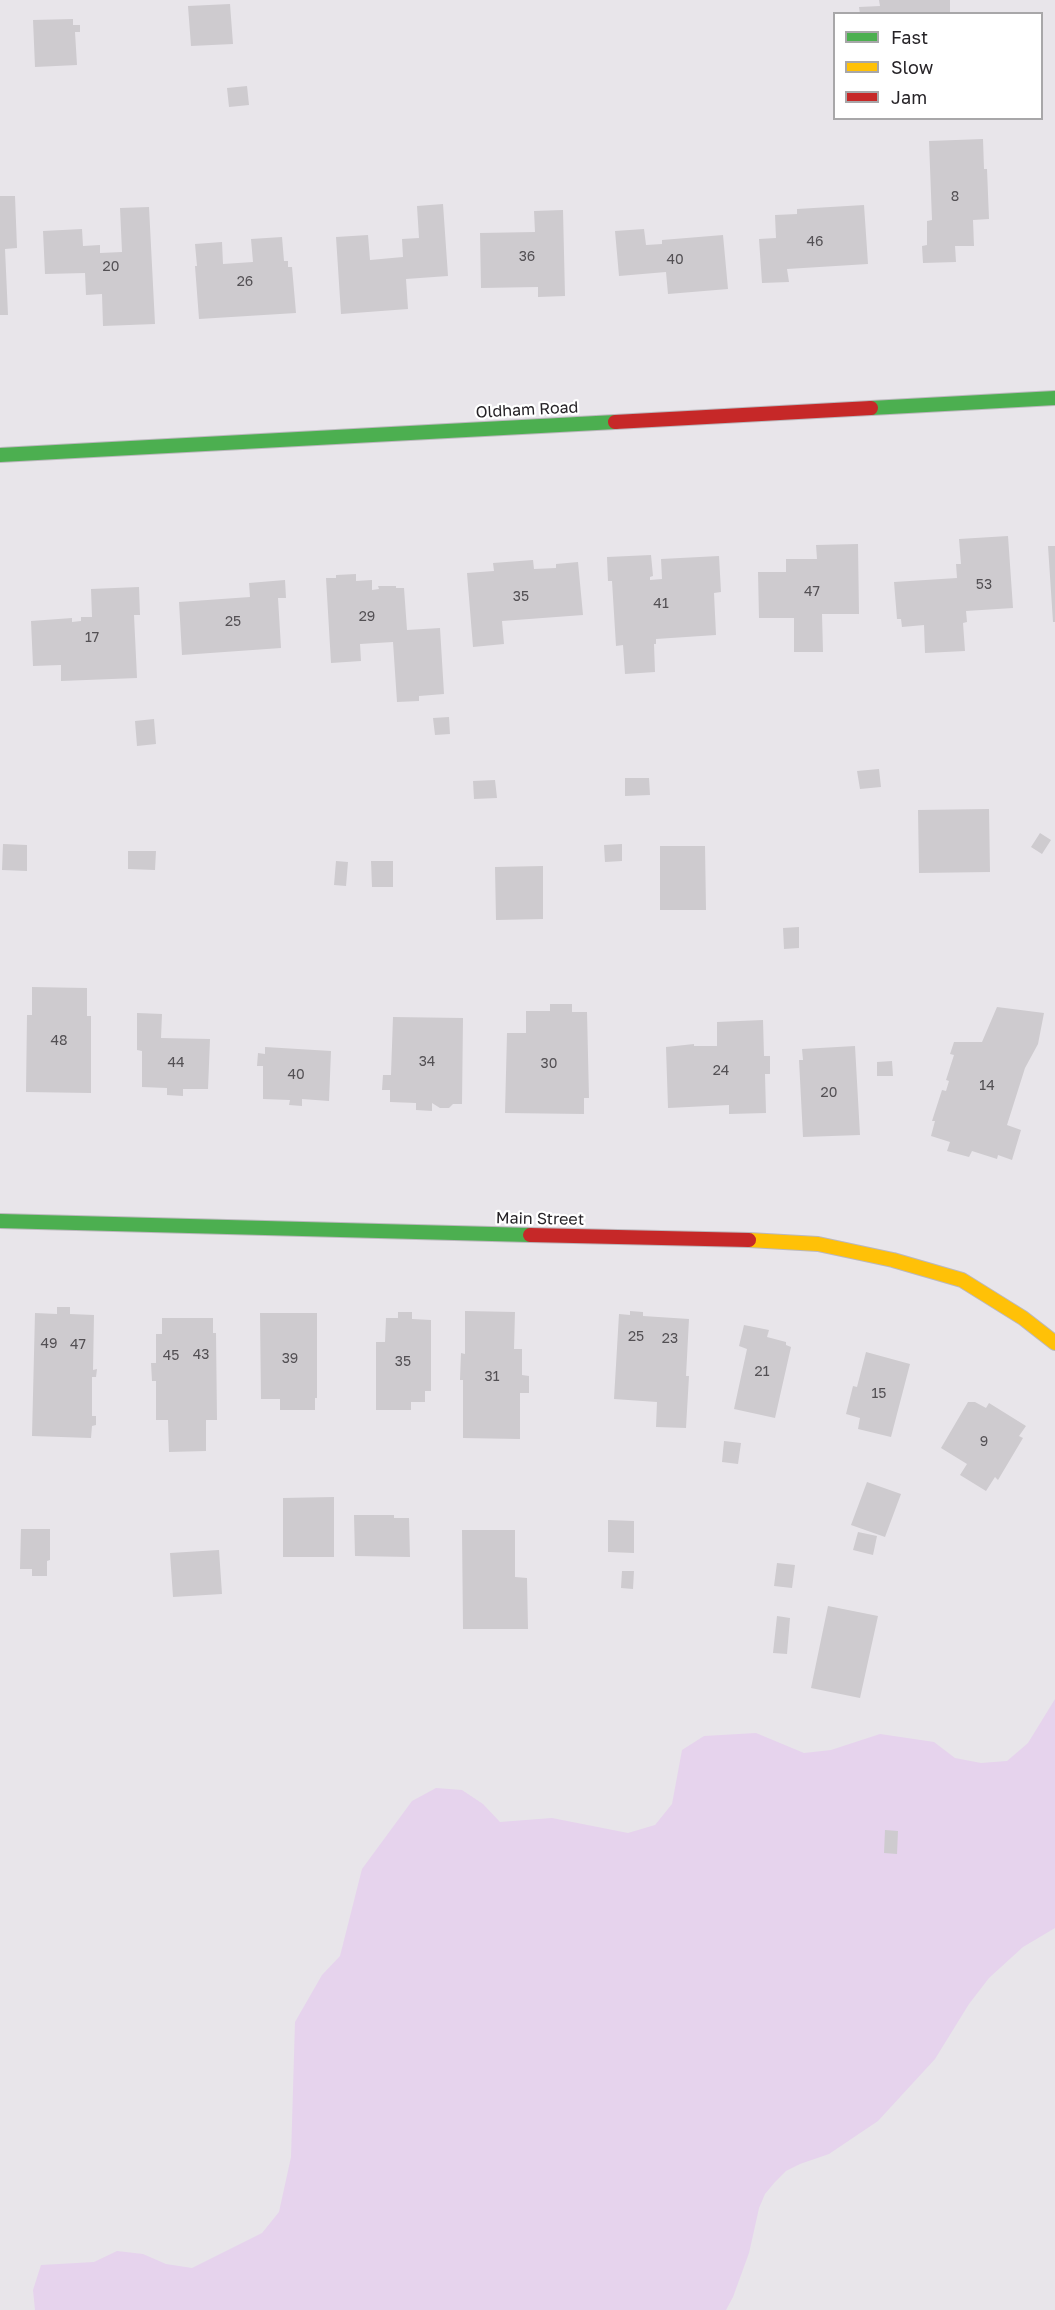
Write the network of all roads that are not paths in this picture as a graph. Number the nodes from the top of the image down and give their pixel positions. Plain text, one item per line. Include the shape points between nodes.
1 (1055, 398) edge
2 (0, 455) edge
3 (0, 1221) edge
4 (1055, 1343) edge

1 - 2 street, Oldham Road
3 - 4 street, Main Street via 818,1244 962,1280

